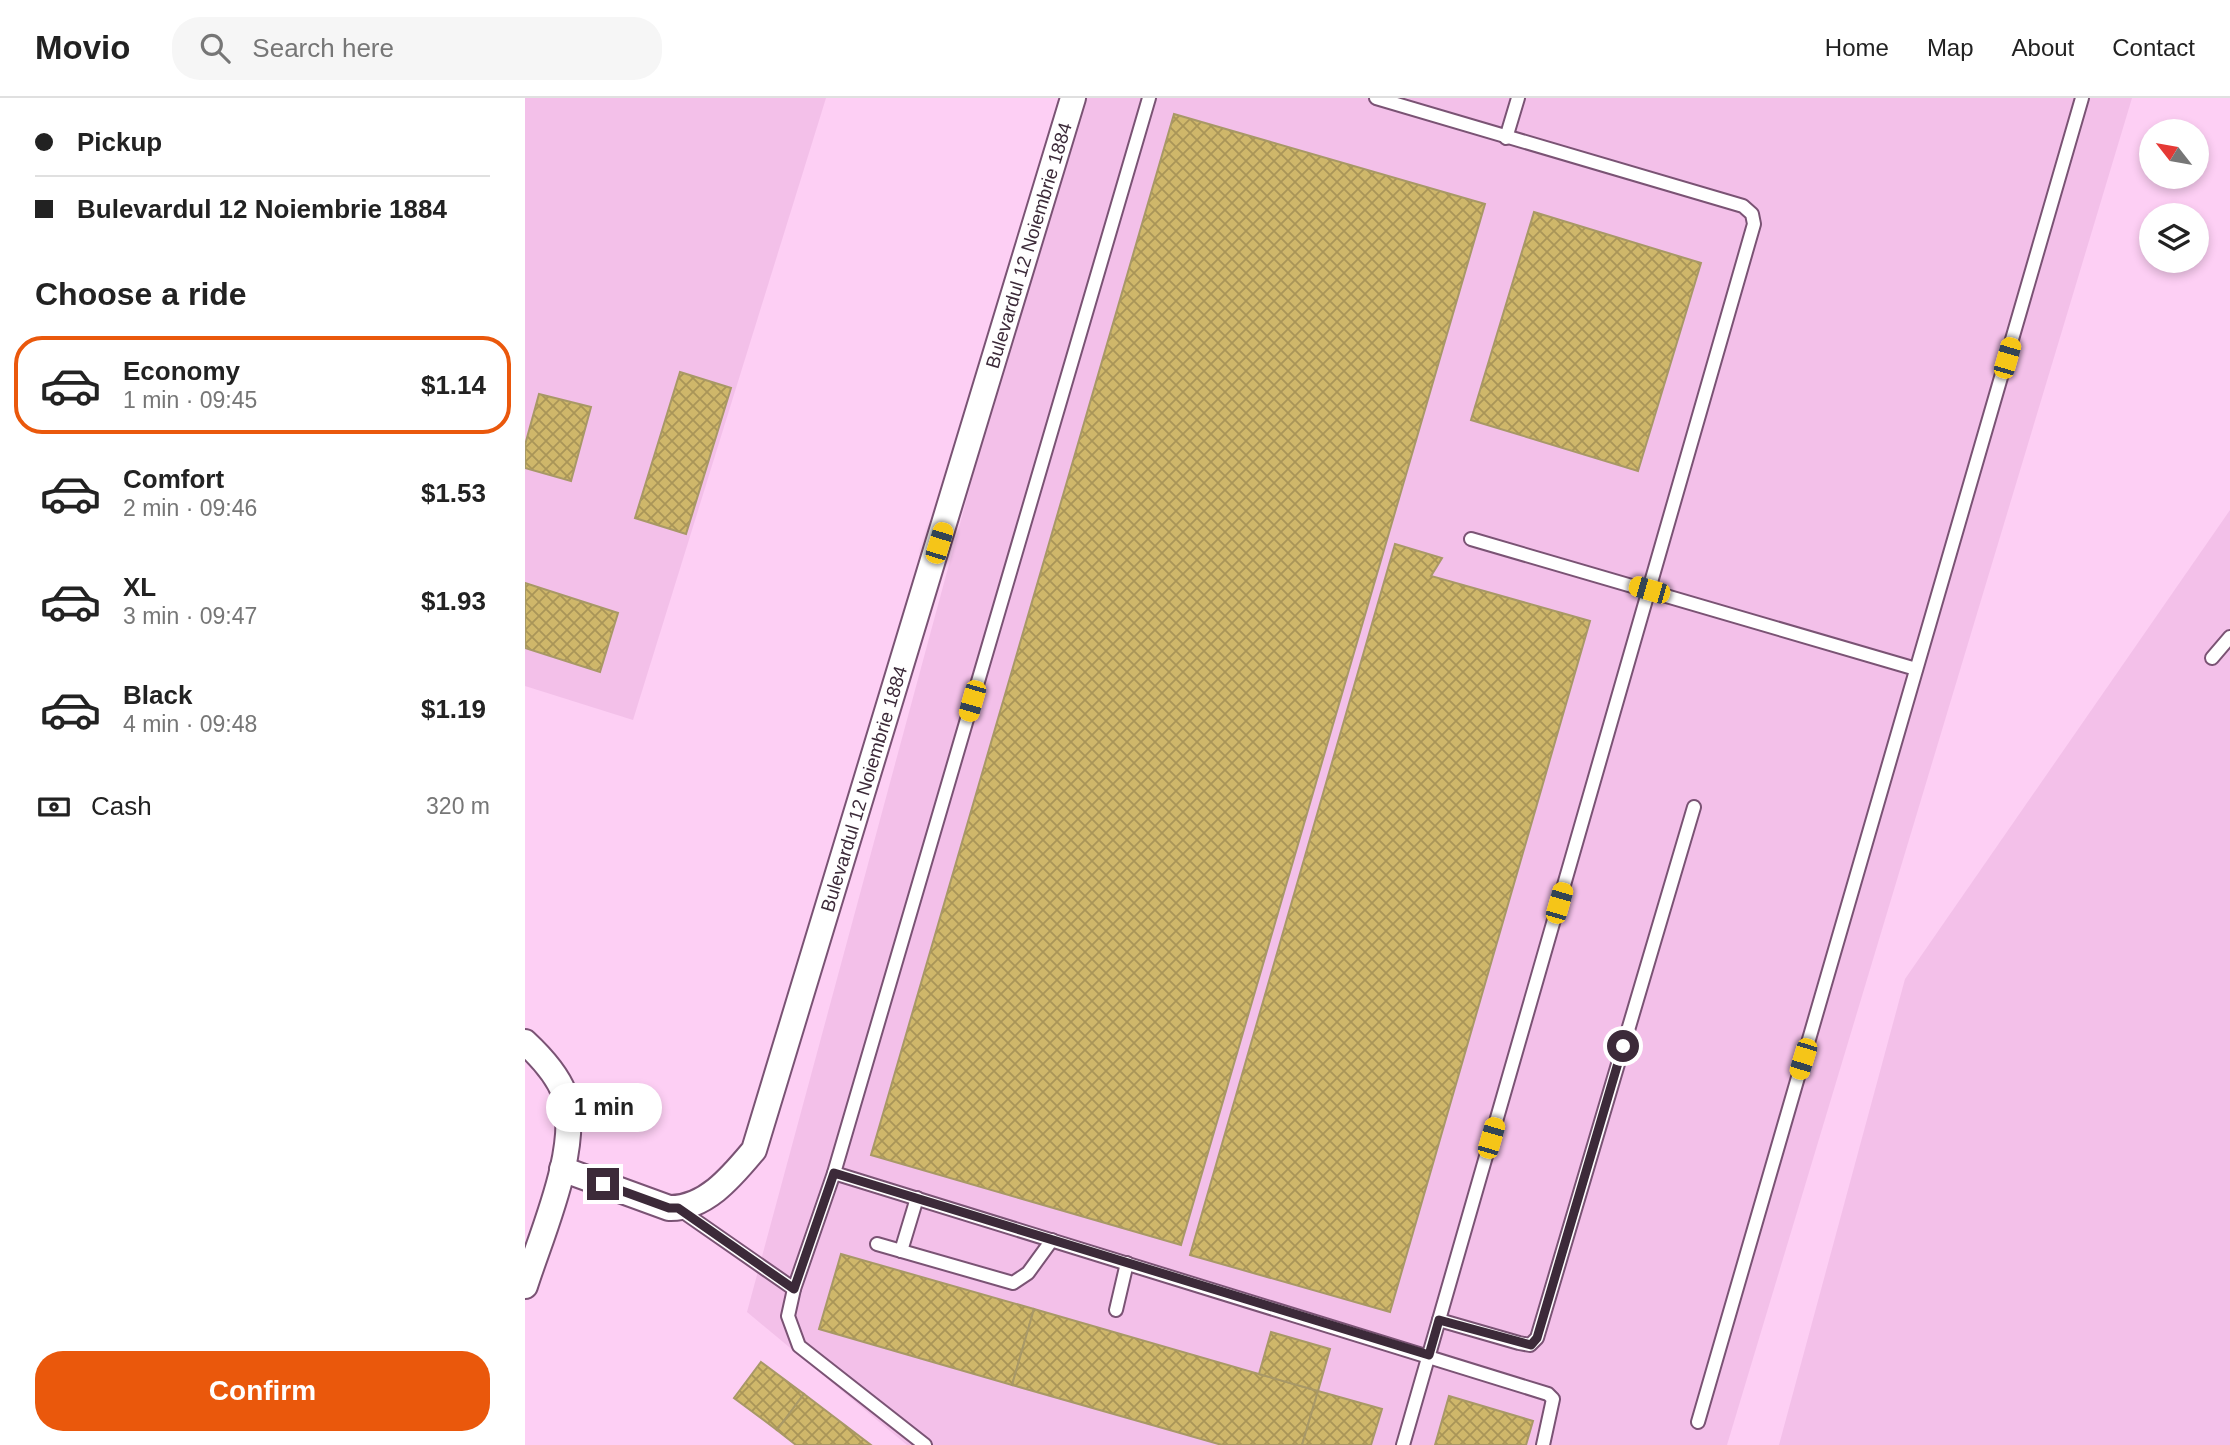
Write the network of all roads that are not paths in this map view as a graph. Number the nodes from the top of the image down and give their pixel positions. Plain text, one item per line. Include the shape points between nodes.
1 (1073, 98) edge
2 (1149, 98) edge
3 (1375, 98) edge
4 (1518, 98) edge
5 (2082, 98) edge
6 (1506, 138) junction
7 (1471, 539) dead end
8 (1649, 590) junction
9 (2230, 637) edge
10 (2212, 658) dead end
11 (1916, 669) junction
12 (1694, 807) dead end
13 (525, 1042) edge
14 (562, 1169) junction
15 (834, 1173) junction
16 (917, 1199) junction
17 (678, 1208) junction
18 (1052, 1240) junction
19 (877, 1244) dead end
20 (901, 1251) junction
21 (1127, 1263) junction
22 (525, 1286) edge
23 (794, 1289) junction
24 (1117, 1310) dead end
25 (1439, 1320) junction
26 (1429, 1355) junction
27 (1698, 1422) dead end
28 (925, 1445) edge
29 (1403, 1445) edge
30 (1543, 1445) edge

1 - 17 street, Bulevardul 12 Noiembrie 1884 via 754,1150 722,1187
2 - 15 lane
3 - 6 lane
4 - 6 lane
5 - 11 lane
6 - 8 lane via 1743,206 1752,214 1754,224
7 - 8 lane
8 - 11 lane
8 - 25 lane
9 - 10 lane
11 - 27 lane
12 - 25 lane via 1537,1338 1531,1345 1519,1343
13 - 14 street via 563,1091 568,1136
14 - 17 street
14 - 22 street
15 - 16 lane
15 - 23 lane
16 - 18 lane
16 - 20 lane
17 - 23 lane
18 - 20 lane via 1028,1273 1013,1283
18 - 21 lane
19 - 20 lane
21 - 24 lane
21 - 26 lane
23 - 28 lane via 788,1316 799,1346
25 - 26 lane
26 - 29 lane
26 - 30 lane via 1548,1394 1554,1408

